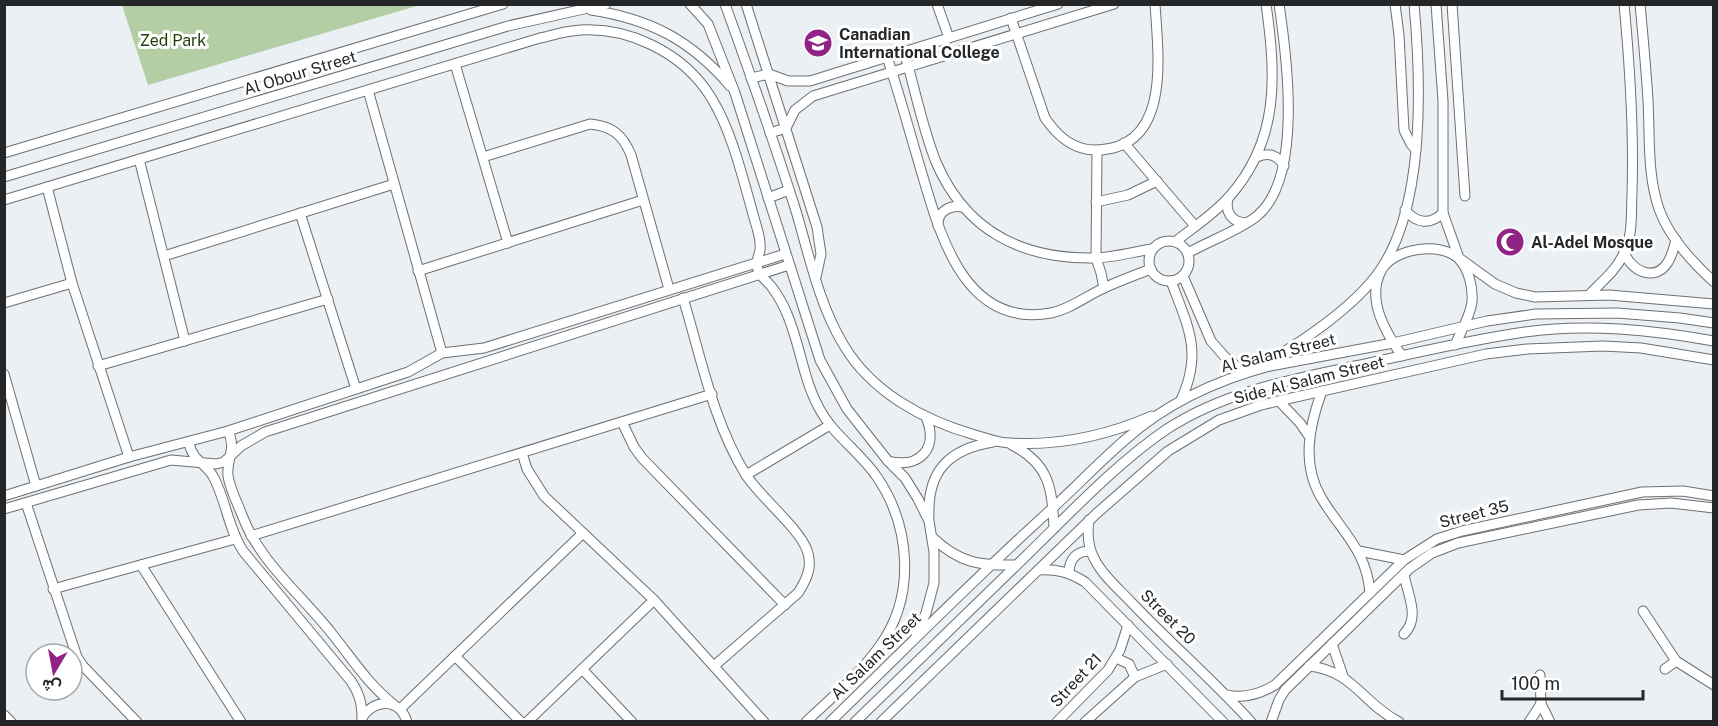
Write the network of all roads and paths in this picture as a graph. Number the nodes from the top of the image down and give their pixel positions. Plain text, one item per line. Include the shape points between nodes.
1 (503, 4) edge
2 (606, 4) edge
3 (690, 4) edge
4 (725, 4) edge
5 (746, 4) edge
6 (937, 4) edge
7 (1114, 4) edge
8 (1155, 4) edge
9 (1266, 4) edge
10 (1280, 4) edge
11 (1395, 4) edge
12 (1414, 4) edge
13 (1436, 4) edge
14 (1452, 4) edge
15 (1624, 4) edge
16 (1054, 5) edge
17 (1640, 5) edge
18 (585, 9) junction
19 (1011, 18) junction
20 (1016, 34) junction
21 (949, 38) junction
22 (904, 52) junction
23 (887, 57) junction
24 (455, 64) junction
25 (909, 67) junction
26 (892, 72) junction
27 (769, 74) junction
28 (751, 78) junction
29 (368, 90) junction
30 (735, 93) junction
31 (786, 128) junction
32 (770, 134) junction
33 (1124, 143) junction
34 (1097, 150) junction
35 (1416, 150) junction
36 (4, 153) edge
37 (483, 157) junction
38 (1257, 157) junction
39 (139, 159) junction
40 (1284, 166) junction
41 (4, 177) edge
42 (1157, 181) junction
43 (394, 184) junction
44 (47, 187) junction
45 (789, 190) junction
46 (1465, 196) dead end
47 (768, 198) junction
48 (1228, 198) junction
49 (4, 200) edge
50 (643, 200) junction
51 (1096, 202) junction
52 (962, 207) junction
53 (1405, 210) junction
54 (300, 213) junction
55 (1443, 213) junction
56 (1247, 223) junction
57 (1195, 226) junction
58 (938, 227) junction
59 (1676, 240) junction
60 (1176, 241) junction
61 (508, 243) junction
62 (1152, 249) junction
63 (1624, 252) junction
64 (1188, 253) junction
65 (785, 254) junction
66 (164, 256) junction
67 (1096, 258) junction
68 (1459, 258) junction
69 (757, 264) junction
70 (789, 265) junction
71 (1151, 269) junction
72 (1381, 270) junction
73 (418, 271) junction
74 (760, 276) junction
75 (1183, 276) junction
76 (816, 277) junction
77 (1171, 281) junction
78 (1713, 282) edge
79 (72, 283) junction
80 (686, 284) junction
81 (1104, 288) junction
82 (667, 290) junction
83 (1587, 295) junction
84 (687, 297) junction
85 (328, 299) junction
86 (4, 303) edge
87 (668, 303) junction
88 (1713, 304) edge
89 (1586, 313) junction
90 (1713, 323) edge
91 (1463, 327) junction
92 (185, 340) junction
93 (1713, 341) edge
94 (1393, 343) junction
95 (1455, 345) junction
96 (461, 350) junction
97 (441, 353) junction
98 (1402, 356) junction
99 (430, 358) junction
100 (1713, 360) edge
101 (98, 366) junction
102 (465, 367) junction
103 (1334, 371) junction
104 (1245, 373) junction
105 (4, 374) edge
106 (438, 377) junction
107 (1257, 388) junction
108 (1337, 388) junction
109 (356, 389) junction
110 (7, 391) edge
111 (1322, 391) junction
112 (712, 394) junction
113 (1181, 400) junction
114 (1279, 400) junction
115 (1262, 405) junction
116 (1167, 408) junction
117 (926, 417) junction
118 (622, 422) junction
119 (830, 426) junction
120 (228, 431) junction
121 (1309, 436) junction
122 (996, 441) junction
123 (189, 443) junction
124 (1009, 443) junction
125 (522, 453) junction
126 (129, 457) junction
127 (231, 457) junction
128 (888, 461) junction
129 (199, 463) junction
130 (746, 475) junction
131 (36, 486) junction
132 (4, 496) edge
133 (1713, 496) edge
134 (26, 503) junction
135 (1053, 508) junction
136 (1713, 508) edge
137 (4, 509) edge
138 (1089, 520) junction
139 (929, 521) junction
140 (1054, 528) junction
141 (583, 534) junction
142 (251, 536) junction
143 (932, 537) junction
144 (235, 539) junction
145 (1090, 550) junction
146 (1359, 551) junction
147 (1404, 560) junction
148 (141, 565) junction
149 (1016, 565) junction
150 (991, 566) junction
151 (1039, 570) junction
152 (1069, 573) junction
153 (1404, 574) junction
154 (1389, 588) junction
155 (53, 589) junction
156 (1370, 593) junction
157 (654, 600) junction
158 (1411, 600) junction
159 (785, 605) junction
160 (1642, 611) dead end
161 (1128, 624) junction
162 (1404, 634) dead end
163 (912, 641) junction
164 (1332, 644) junction
165 (455, 656) junction
166 (1116, 658) junction
167 (1676, 661) junction
168 (1167, 664) junction
169 (714, 666) junction
170 (1309, 666) junction
171 (582, 669) junction
172 (1665, 669) dead end
173 (1540, 675) dead end
174 (1343, 676) junction
175 (1135, 677) junction
176 (1713, 685) edge
177 (1227, 695) junction
178 (1541, 704) junction
179 (397, 707) junction
180 (4, 714) edge
181 (361, 720) edge
182 (11, 722) edge
183 (137, 722) edge
184 (241, 722) edge
185 (407, 722) edge
186 (521, 722) edge
187 (527, 722) edge
188 (632, 722) edge
189 (764, 722) edge
190 (806, 722) edge
191 (830, 722) edge
192 (855, 722) edge
193 (881, 722) edge
194 (1057, 722) edge
195 (1085, 722) edge
196 (1223, 722) edge
197 (1251, 722) edge
198 (1271, 722) edge
199 (1399, 722) edge
200 (1529, 722) edge
201 (1550, 722) edge

1 - 36 street, Al Obour Street
2 - 18 street, Al Obour Street
3 - 30 street via 708,24
4 - 28 street
5 - 27 street
6 - 21 street
7 - 20 street
8 - 33 street via 1159,69 1156,97 1144,125
9 - 38 street via 1272,68 1271,113
10 - 40 street via 1287,99
11 - 35 street via 1404,130
12 - 35 street via 1418,51
13 - 55 street via 1443,101
14 - 46 street
15 - 63 street via 1633,169 1631,227
16 - 19 street
17 - 59 street via 1653,180 1659,209
18 - 30 street via 620,14 685,43
18 - 41 street, Al Obour Street via 508,26
19 - 20 street
19 - 21 street
20 - 25 street
20 - 34 street via 1038,103 1054,131 1066,142
21 - 22 street
22 - 23 street
22 - 25 street
23 - 26 street
23 - 27 street via 810,81 788,81
24 - 29 street
24 - 37 street
24 - 69 street via 572,31 605,31 637,38 666,52 692,73 712,98 726,127 759,234
25 - 26 street
25 - 52 street via 936,160
26 - 31 street via 813,96 795,110
26 - 58 street
27 - 28 street
27 - 31 street
28 - 32 street
29 - 39 street
29 - 43 street
30 - 47 street
31 - 32 street
31 - 76 street via 817,227 821,254
32 - 45 street
33 - 34 street
33 - 42 street
34 - 51 street
35 - 53 street
37 - 50 street via 577,127 604,125 626,142
37 - 61 street
38 - 40 street via 1273,155
38 - 48 street
39 - 44 street
39 - 66 street
40 - 56 street via 1272,199
42 - 51 street via 1128,195
42 - 57 street
43 - 54 street
43 - 73 street
44 - 49 street
44 - 79 street
45 - 47 street
45 - 76 street
47 - 65 street
48 - 56 street via 1230,216
48 - 57 street
50 - 61 street
50 - 82 street
51 - 67 street
52 - 58 street via 941,213
52 - 67 street via 998,236 1020,247 1050,255
53 - 55 street via 1411,217 1428,222
53 - 72 street
54 - 66 street
54 - 85 street
55 - 68 street
56 - 64 street
57 - 60 street
58 - 81 street via 966,281 991,304 1004,309 1051,313
59 - 63 street via 1667,264 1647,273 1636,270
59 - 78 street
60 - 62 street via 1163,241
60 - 64 street
61 - 73 street
62 - 67 street
62 - 71 street
63 - 83 street via 1612,272
64 - 75 street via 1189,265
65 - 69 street
65 - 70 street
66 - 92 street
67 - 81 street
68 - 72 street via 1446,252 1418,249 1391,260
68 - 83 street via 1495,284 1516,293 1534,297
68 - 91 street via 1472,290
69 - 74 street
69 - 80 street
70 - 74 street
70 - 128 street via 832,385
71 - 77 street via 1159,278
71 - 81 street
72 - 94 street via 1377,284 1379,315
72 - 104 street via 1329,320 1289,349
73 - 97 street
74 - 84 street
74 - 119 street via 771,286 787,314 810,389
75 - 77 street
75 - 104 street via 1211,341
76 - 117 street via 827,313 843,345 866,374 894,398
77 - 113 street via 1193,348 1190,375
79 - 86 street
79 - 101 street
80 - 82 street
80 - 84 street
82 - 87 street
82 - 96 street via 484,348
83 - 88 street
83 - 89 street
84 - 87 street
84 - 112 street
85 - 92 street
85 - 109 street
87 - 102 street
89 - 90 street, Al Salam Street
89 - 91 street, Al Salam Street via 1520,316
91 - 94 street, Al Salam Street
91 - 95 street
92 - 101 street
93 - 95 street, Al Salam Street via 1587,328 1526,332
94 - 98 street
94 - 104 street, Al Salam Street
95 - 98 street, Al Salam Street
96 - 97 street
96 - 102 street
97 - 99 street
98 - 103 street, Al Salam Street
99 - 106 street
99 - 109 street via 416,369
100 - 108 street, Side Al Salam Street via 1633,348 1527,349 1486,354
101 - 126 street
102 - 106 street
103 - 107 street, Al Salam Street
103 - 108 street
104 - 113 street, Al Salam Street
105 - 110 street
106 - 127 street via 266,432
107 - 115 street
107 - 140 street, Al Salam Street via 1218,402 1168,429
108 - 111 street, Side Al Salam Street
109 - 120 street
110 - 131 street
111 - 114 street, Side Al Salam Street
111 - 121 street
112 - 118 street
112 - 130 street via 721,426
113 - 116 street, Al Salam Street
114 - 115 street, Side Al Salam Street
114 - 121 street
115 - 138 street, Side Al Salam Street via 1219,420 1184,439
116 - 124 street via 1090,436
116 - 135 street, Al Salam Street via 1127,438
117 - 122 street
117 - 128 street via 931,435 924,454 914,462
118 - 125 street
118 - 159 street via 642,458
119 - 130 street
119 - 190 street via 860,455 891,502 901,528 906,559 895,619 880,646 861,670
120 - 123 street
120 - 127 street via 232,439
121 - 146 street via 1310,464 1317,490
122 - 124 street
122 - 139 street via 972,445 951,457 936,475 928,497
123 - 126 street
123 - 129 street
124 - 135 street via 1042,469
125 - 141 street via 530,476 544,496
125 - 142 street
126 - 131 street
127 - 129 street via 216,464
127 - 142 street via 230,482
128 - 139 street via 905,478
129 - 134 street via 156,463
129 - 144 street via 213,476
130 - 159 street via 806,549 807,579
131 - 132 street
133 - 147 street, Street 35 via 1669,491 1627,495 1449,534
134 - 137 street
134 - 155 street
135 - 140 street
135 - 150 street, Al Salam Street
136 - 153 street, Street 35 via 1671,503 1638,505 1493,535 1445,547
138 - 145 street
138 - 151 street, Side Al Salam Street
139 - 143 street
140 - 149 street, Al Salam Street
141 - 157 street
141 - 165 street
142 - 179 street via 333,634 360,673
143 - 150 street via 958,557
143 - 163 street via 934,583 926,613
144 - 148 street
144 - 181 street via 351,681 362,705
145 - 152 street via 1074,556
145 - 177 street, Street 20 via 1111,580
146 - 147 street
146 - 156 street
147 - 156 street, Street 35
148 - 155 street
148 - 184 street
149 - 150 street
149 - 192 street, Al Salam Street
150 - 163 street, Al Salam Street
151 - 152 street
151 - 193 street, Side Al Salam Street
152 - 161 street, Street 20 via 1084,582
153 - 154 street, Street 35
153 - 158 street
154 - 158 street
154 - 164 street, Street 35
155 - 183 street via 77,657
156 - 177 street, Street 35 via 1275,685 1256,695
157 - 169 street
157 - 171 street
158 - 162 street via 1412,621
159 - 169 street
160 - 167 street
161 - 166 street, Street 21
161 - 168 street, Street 20
163 - 191 street, Al Salam Street
164 - 170 street, Street 35
164 - 174 street
165 - 179 street
165 - 186 street
166 - 175 street via 1130,664
166 - 194 street, Street 21
167 - 172 street
167 - 176 street
168 - 175 street
168 - 196 street, Street 20
169 - 189 street
170 - 174 street
170 - 198 street, Street 35 via 1285,690
171 - 187 street
171 - 188 street
173 - 178 street
174 - 199 street
175 - 195 street
177 - 197 street, Street 20
178 - 200 street
178 - 201 street
179 - 181 street via 384,702 374,704
179 - 185 street
180 - 182 street

